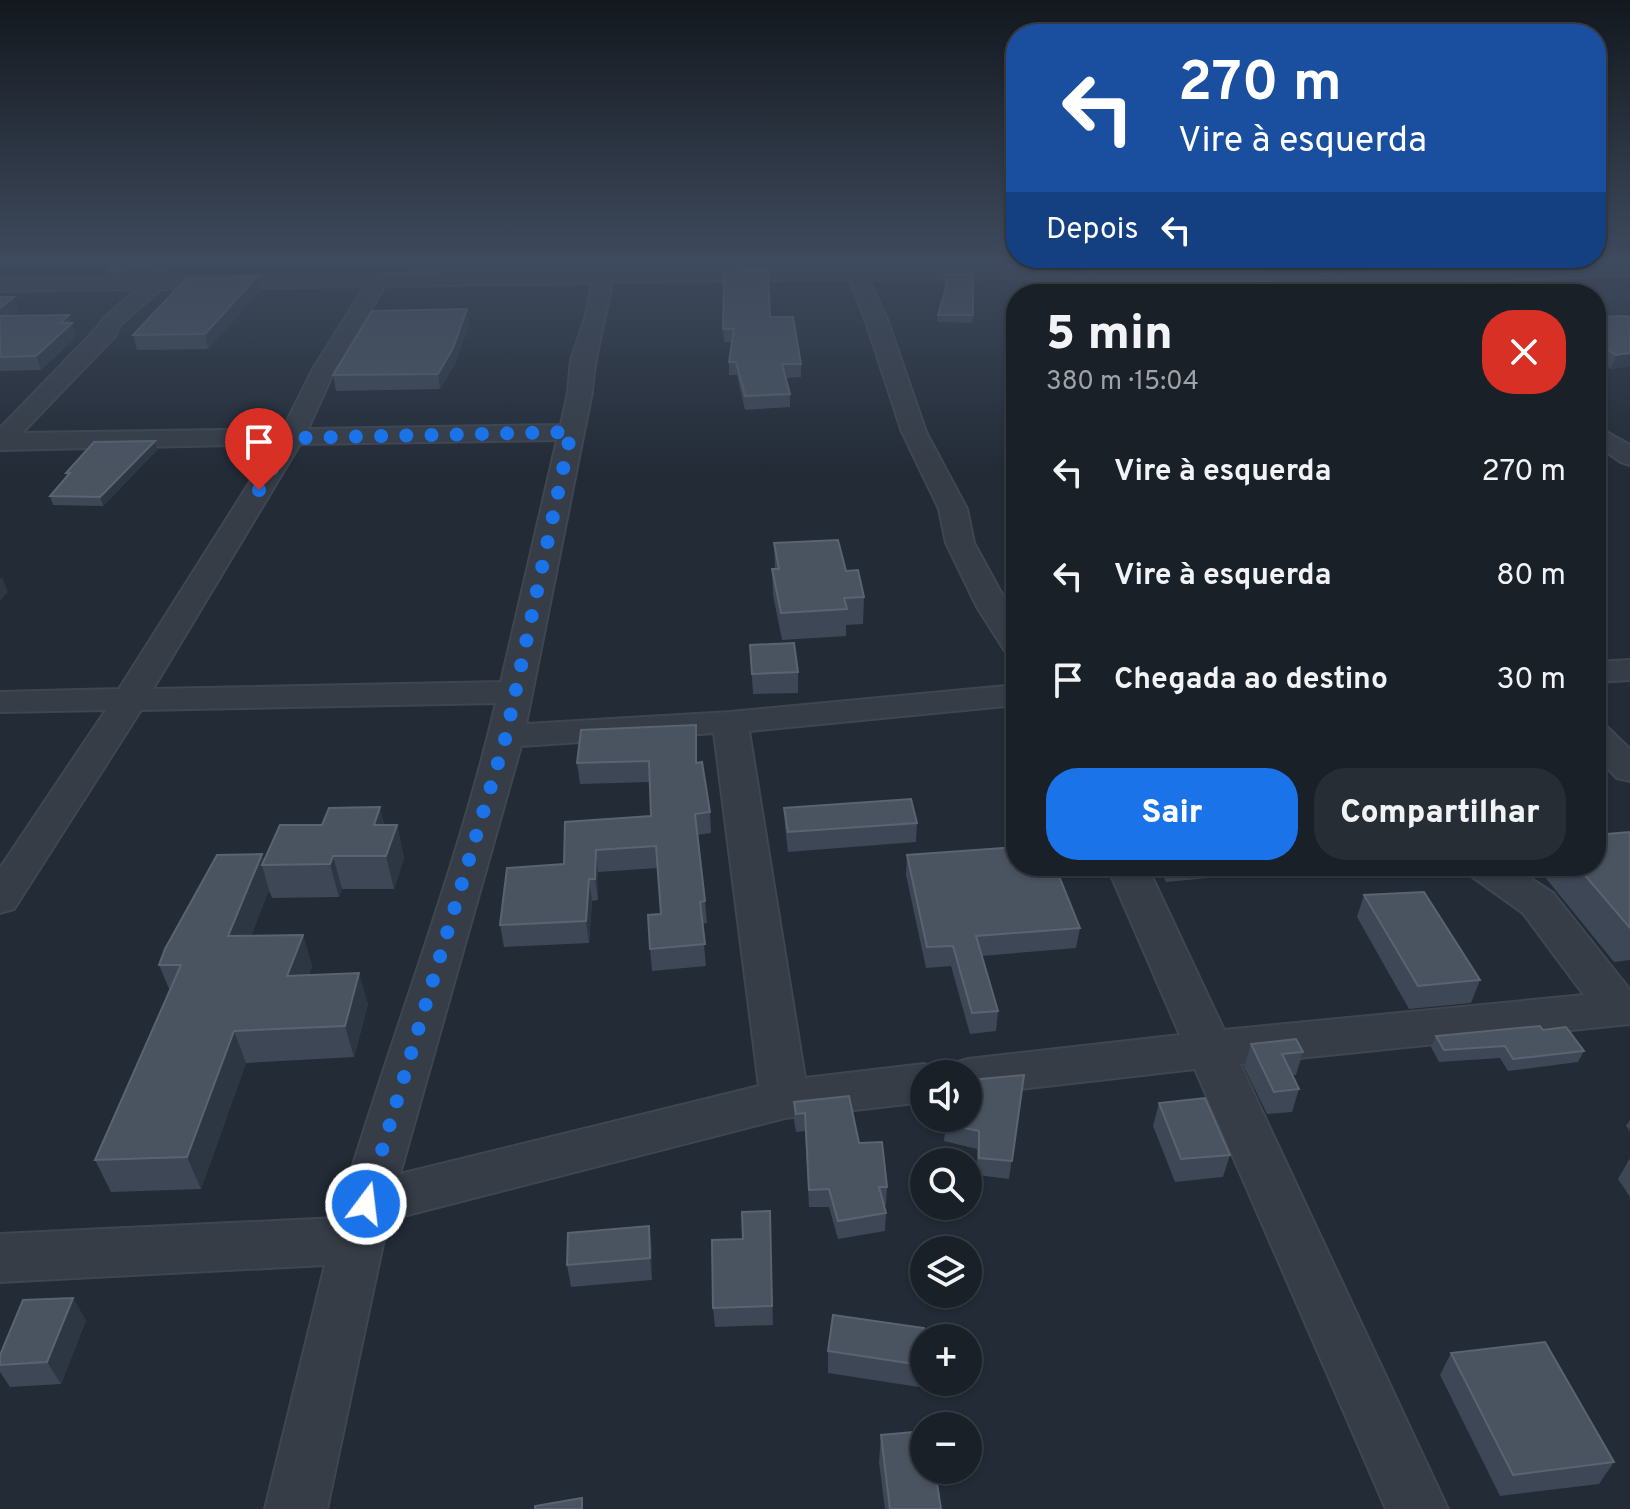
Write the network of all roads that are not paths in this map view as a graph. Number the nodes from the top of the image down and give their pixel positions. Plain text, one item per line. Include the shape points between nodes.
1 (107, 331) edge
2 (347, 331) edge
3 (592, 331) edge
4 (880, 331) edge
5 (571, 432) junction
6 (291, 438) junction
7 (0, 441) edge
8 (1606, 441) edge
9 (1630, 457) edge
10 (1006, 629) edge
11 (1630, 670) edge
12 (1606, 671) edge
13 (516, 692) junction
14 (1006, 696) edge
15 (130, 700) junction
16 (0, 702) edge
17 (730, 722) junction
18 (506, 736) junction
19 (1606, 745) edge
20 (1630, 770) edge
21 (1132, 876) edge
22 (1499, 876) edge
23 (0, 899) edge
24 (1624, 1007) edge
25 (1211, 1049) junction
26 (982, 1075) edge
27 (910, 1085) edge
28 (785, 1099) junction
29 (362, 1222) junction
30 (0, 1258) edge
31 (296, 1509) edge
32 (1417, 1509) edge

1 - 7 street
2 - 6 street
3 - 5 street
4 - 10 street via 914,432 953,509 960,543
5 - 6 street
5 - 13 street
6 - 7 street
6 - 15 street
8 - 9 street
11 - 12 street
13 - 15 street
13 - 18 street
14 - 17 street
15 - 16 street
15 - 23 street
17 - 18 street
17 - 28 street
18 - 29 street
19 - 20 street
21 - 25 street
22 - 24 street via 1538,903
24 - 25 street
25 - 26 street
25 - 32 street
27 - 28 street
28 - 29 street
29 - 30 street
29 - 31 street

